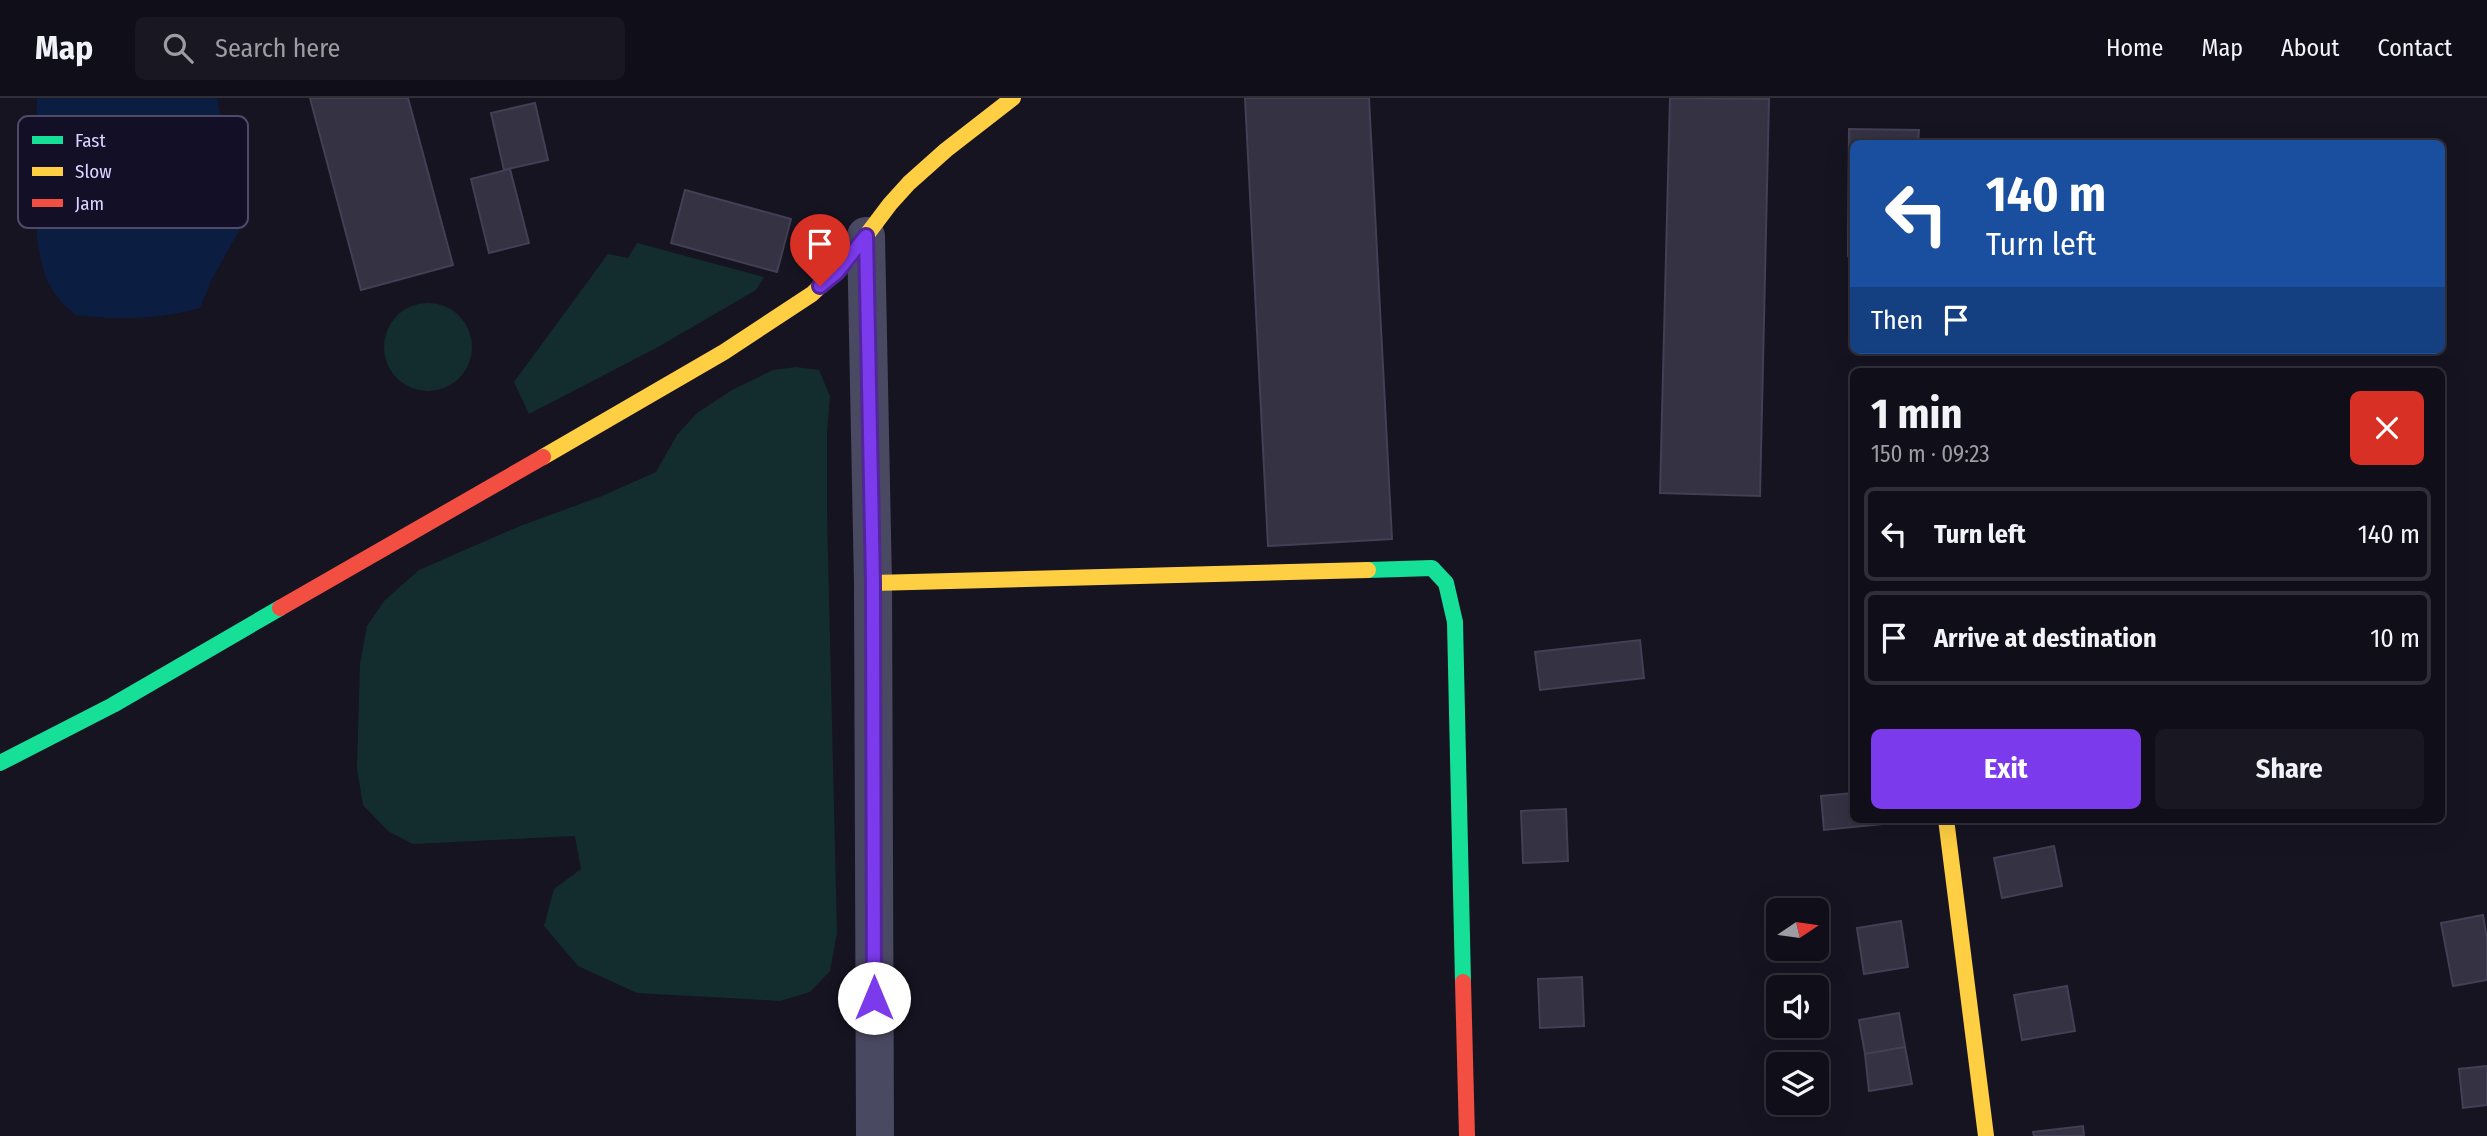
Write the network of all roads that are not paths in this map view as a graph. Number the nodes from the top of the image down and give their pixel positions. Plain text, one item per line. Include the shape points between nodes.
1 (1013, 98) edge
2 (866, 236) junction
3 (873, 583) junction
4 (0, 763) edge
5 (1947, 823) edge
6 (875, 1136) edge
7 (1467, 1136) edge
8 (1986, 1136) edge

1 - 2 street via 909,182
2 - 3 street
2 - 4 street via 837,272 785,314 724,352 113,705
3 - 6 street
3 - 7 street via 1432,568 1447,583 1455,622
5 - 8 street

